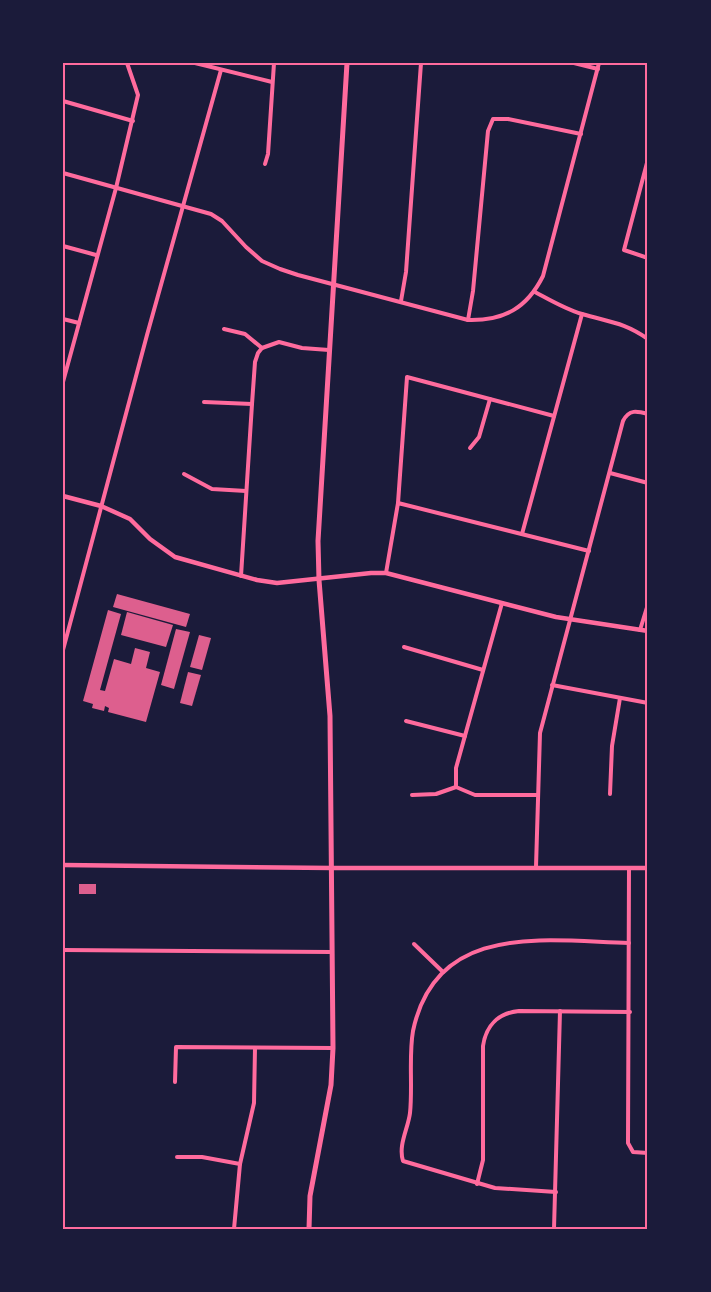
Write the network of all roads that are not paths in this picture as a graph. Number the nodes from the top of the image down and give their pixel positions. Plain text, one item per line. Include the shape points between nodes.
1 (128, 63) edge
2 (195, 63) edge
3 (274, 63) edge
4 (346, 63) edge
5 (421, 63) edge
6 (574, 63) edge
7 (599, 63) edge
8 (598, 69) junction
9 (221, 70) junction
10 (272, 82) junction
11 (63, 101) edge
12 (133, 121) junction
13 (581, 134) junction
14 (648, 159) edge
15 (265, 164) dead end
16 (63, 173) edge
17 (116, 188) junction
18 (183, 205) junction
19 (63, 246) edge
20 (96, 255) junction
21 (648, 258) edge
22 (333, 283) junction
23 (535, 292) junction
24 (401, 302) junction
25 (582, 314) junction
26 (63, 318) edge
27 (468, 320) junction
28 (79, 323) junction
29 (224, 329) dead end
30 (648, 339) edge
31 (262, 348) junction
32 (329, 350) junction
33 (63, 382) edge
34 (490, 399) junction
35 (204, 402) dead end
36 (252, 404) junction
37 (648, 414) edge
38 (554, 417) junction
39 (470, 448) dead end
40 (610, 473) junction
41 (184, 474) dead end
42 (648, 483) edge
43 (246, 491) junction
44 (63, 496) edge
45 (398, 503) junction
46 (101, 506) junction
47 (522, 534) junction
48 (588, 551) junction
49 (386, 573) junction
50 (241, 576) junction
51 (319, 580) junction
52 (502, 603) junction
53 (648, 604) edge
54 (569, 618) junction
55 (640, 630) junction
56 (648, 631) edge
57 (404, 647) dead end
58 (63, 650) edge
59 (483, 670) junction
60 (552, 685) junction
61 (620, 698) junction
62 (648, 703) edge
63 (406, 721) dead end
64 (465, 736) junction
65 (456, 787) junction
66 (610, 794) dead end
67 (412, 795) dead end
68 (538, 795) junction
69 (63, 865) edge
70 (536, 867) junction
71 (332, 868) junction
72 (629, 868) junction
73 (648, 868) edge
74 (629, 942) junction
75 (414, 944) dead end
76 (63, 950) edge
77 (332, 952) junction
78 (443, 972) junction
79 (560, 1011) junction
80 (630, 1011) junction
81 (255, 1048) junction
82 (333, 1048) junction
83 (175, 1082) dead end
84 (648, 1153) edge
85 (177, 1157) dead end
86 (240, 1164) junction
87 (477, 1184) junction
88 (556, 1192) junction
89 (234, 1229) edge
90 (309, 1229) edge
91 (554, 1229) edge

1 - 12 street via 138,95
2 - 9 street
3 - 10 street
4 - 22 main road
5 - 24 street
6 - 8 street
7 - 8 street
8 - 13 street
9 - 10 street
9 - 18 street
10 - 15 street
11 - 12 street
12 - 17 street
13 - 23 street via 543,276
13 - 27 street via 493,119 488,131
14 - 21 street via 624,250
16 - 17 street
17 - 18 street
17 - 20 street
18 - 22 street via 211,214 262,261 297,275
18 - 46 street
19 - 20 street
20 - 28 street
22 - 24 street
22 - 32 main road
23 - 25 street
23 - 27 street via 500,317
24 - 27 street
25 - 30 street via 620,323
25 - 38 street
26 - 28 street
28 - 33 street
29 - 31 street via 245,334
31 - 32 street via 279,342
31 - 36 street via 255,362
32 - 51 main road
34 - 38 street
34 - 39 street via 479,437
34 - 45 street via 407,377
35 - 36 street
36 - 43 street
37 - 40 street via 628,413
38 - 47 street
40 - 42 street
40 - 48 street
41 - 43 street via 212,489
43 - 50 street
44 - 46 street
45 - 47 street
45 - 49 street
46 - 50 street via 130,519 175,557
46 - 58 street
47 - 48 street
48 - 54 street
49 - 51 street
49 - 52 street
50 - 51 street via 277,584
51 - 71 main road via 330,716
52 - 54 street
52 - 59 street
53 - 55 street
54 - 55 street
54 - 60 street
55 - 56 street
57 - 59 street
59 - 64 street
60 - 61 street
60 - 68 street via 540,732
61 - 62 street
61 - 66 street
63 - 64 street
64 - 65 street via 456,768
65 - 67 street via 436,794
65 - 68 street via 475,795
68 - 70 street
69 - 71 street
70 - 71 street
70 - 72 street
71 - 77 main road
72 - 73 street
72 - 74 street
74 - 78 street via 508,942 474,952
74 - 80 street
75 - 78 street
76 - 77 street
77 - 82 main road
78 - 87 street via 422,1004 411,1044 410,1114 401,1154 403,1161 413,1166
79 - 80 street
79 - 87 street via 512,1011 487,1030 483,1046 483,1160
79 - 88 street
80 - 84 street via 628,1143 633,1152
81 - 82 street
81 - 83 street via 176,1047
81 - 86 street via 254,1103
82 - 90 main road via 331,1085 310,1196
85 - 86 street
86 - 89 street
87 - 88 street via 502,1190
88 - 91 street

